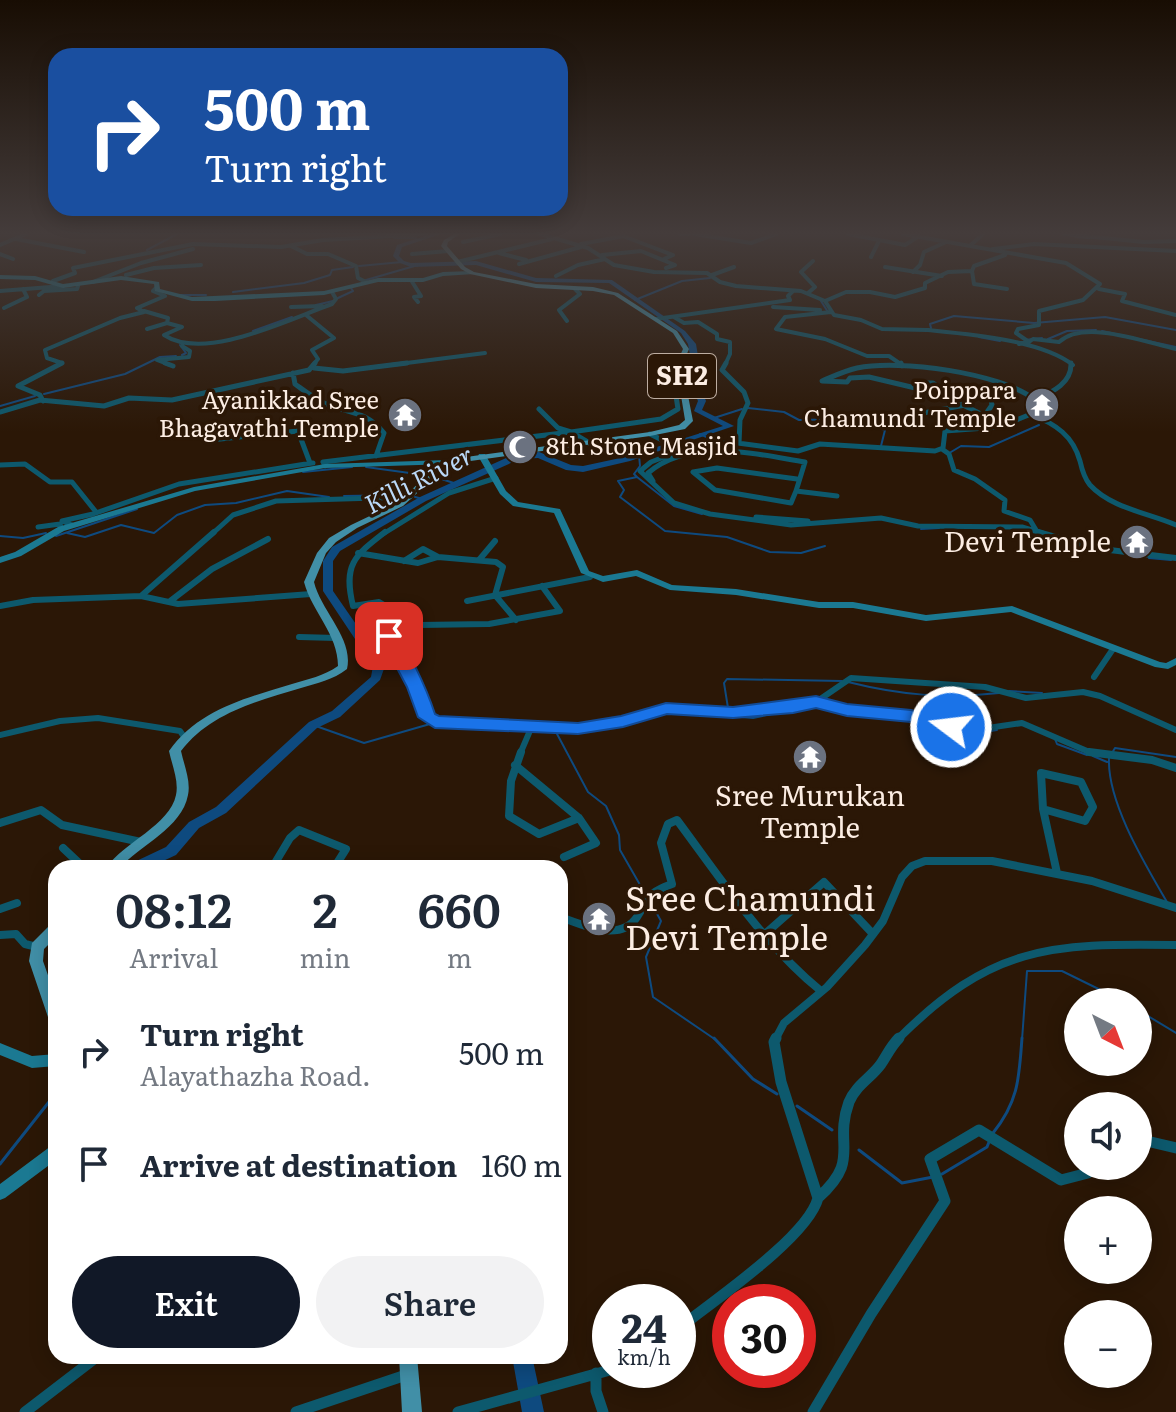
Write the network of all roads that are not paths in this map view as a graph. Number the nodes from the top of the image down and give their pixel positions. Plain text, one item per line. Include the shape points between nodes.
1 (21, 300) edge
2 (159, 300) edge
3 (335, 300) edge
4 (572, 300) edge
5 (625, 300) edge
6 (790, 300) edge
7 (1086, 300) edge
8 (1122, 300) edge
9 (825, 301) edge
10 (766, 306) junction
11 (291, 307) dead end
12 (324, 307) junction
13 (4, 308) dead end
14 (829, 310) junction
15 (144, 311) junction
16 (1176, 315) edge
17 (303, 316) junction
18 (674, 317) junction
19 (656, 319) junction
20 (567, 321) dead end
21 (167, 323) junction
22 (147, 329) dead end
23 (1027, 340) junction
24 (182, 344) junction
25 (1015, 344) junction
26 (1176, 349) edge
27 (485, 353) dead end
28 (173, 366) dead end
29 (902, 366) junction
30 (680, 367) junction
31 (314, 368) junction
32 (293, 373) junction
33 (970, 386) dead end
34 (1034, 399) junction
35 (43, 401) junction
36 (967, 405) junction
37 (539, 409) dead end
38 (2, 411) edge
39 (1031, 414) junction
40 (913, 415) dead end
41 (985, 415) junction
42 (994, 427) junction
43 (571, 432) junction
44 (650, 434) junction
45 (211, 440) dead end
46 (739, 443) junction
47 (591, 444) junction
48 (444, 446) junction
49 (942, 449) junction
50 (681, 450) junction
51 (376, 456) junction
52 (483, 459) junction
53 (449, 462) junction
54 (312, 463) junction
55 (325, 464) junction
56 (0, 465) edge
57 (494, 476) junction
58 (797, 479) junction
59 (796, 491) junction
60 (837, 496) dead end
61 (410, 497) junction
62 (96, 512) junction
63 (72, 525) junction
64 (1176, 525) edge
65 (38, 527) dead end
66 (61, 529) junction
67 (1036, 530) junction
68 (268, 539) dead end
69 (495, 541) dead end
70 (358, 553) junction
71 (438, 557) junction
72 (1176, 558) edge
73 (0, 560) edge
74 (479, 560) junction
75 (404, 561) junction
76 (590, 577) junction
77 (542, 586) junction
78 (311, 594) junction
79 (495, 595) junction
80 (141, 596) junction
81 (467, 601) dead end
82 (169, 602) junction
83 (0, 606) edge
84 (516, 620) junction
85 (389, 629) junction
86 (299, 637) dead end
87 (336, 638) junction
88 (1113, 649) junction
89 (1176, 661) edge
90 (1094, 677) dead end
91 (816, 702) junction
92 (532, 726) junction
93 (1176, 730) edge
94 (0, 735) edge
95 (185, 738) junction
96 (515, 765) junction
97 (1176, 768) edge
98 (1043, 809) junction
99 (579, 818) junction
100 (0, 823) edge
101 (141, 842) junction
102 (63, 848) dead end
103 (564, 857) dead end
104 (76, 860) edge
105 (118, 860) edge
106 (277, 860) edge
107 (339, 860) edge
108 (1057, 873) junction
109 (17, 903) dead end
110 (1172, 907) edge
111 (0, 909) edge
112 (568, 919) edge
113 (766, 933) junction
114 (873, 934) junction
115 (0, 935) edge
116 (48, 936) edge
117 (1176, 945) edge
118 (37, 947) junction
119 (821, 991) junction
120 (48, 996) edge
121 (0, 1049) edge
122 (48, 1061) edge
123 (1152, 1142) edge
124 (1176, 1148) edge
125 (48, 1157) edge
126 (1064, 1179) edge
127 (0, 1193) edge
128 (818, 1198) junction
129 (696, 1314) edge
130 (88, 1364) edge
131 (408, 1365) edge
132 (592, 1374) edge
133 (596, 1388) edge
134 (25, 1412) edge
135 (296, 1412) edge
136 (412, 1412) edge
137 (458, 1412) edge
138 (603, 1412) edge
139 (813, 1412) edge

1 - 13 street
2 - 15 street via 137,308
3 - 12 street
4 - 20 street via 559,310
5 - 19 main road, SH2
6 - 10 street
7 - 23 street via 1056,312 1039,311 1038,323 1016,333
8 - 16 street
9 - 14 street
10 - 14 street
10 - 18 street
11 - 12 street
12 - 17 street
14 - 25 street via 882,329 969,333
14 - 29 street via 785,317 776,329 825,339 867,356 889,356
15 - 21 street via 168,318
15 - 35 street via 45,350 47,358 62,363 18,386
17 - 24 street via 228,341
17 - 31 street via 334,338 312,350 318,358
18 - 19 street
18 - 46 street via 701,323 717,339 730,342 722,370 744,392 748,408 740,420
19 - 30 main road, SH2 via 675,332 686,349
21 - 22 street
21 - 24 street via 183,328 164,335
23 - 25 street
23 - 26 street via 1059,342 1068,334 1103,333
24 - 28 street via 191,352 189,357 157,360
25 - 34 street via 1073,364 1054,394
27 - 31 street via 343,371
29 - 34 street via 992,381 1021,389
29 - 36 street via 875,366 822,381 869,377 928,391 936,389 928,383 933,382
30 - 43 street via 672,370 678,409 670,415
30 - 44 main road, SH2 via 689,421
31 - 32 street
32 - 35 street via 168,401 129,398 105,406
32 - 51 street via 295,384 319,401 377,421 384,433
33 - 41 street via 991,400
34 - 39 street via 1028,406
35 - 38 street
36 - 40 street
36 - 41 street
37 - 43 street via 558,428
39 - 42 street via 1014,425
39 - 64 street via 1066,432 1093,488 1120,505
41 - 42 street
42 - 49 street via 945,431
43 - 47 street
43 - 48 street
44 - 47 main road, SH2
44 - 50 street
45 - 54 street via 298,431
46 - 49 street via 798,451 820,444
46 - 50 street
47 - 52 main road, SH2
48 - 51 street
48 - 53 street
49 - 67 street via 954,470 1002,497 1004,511 1030,520
50 - 58 street via 805,462
50 - 67 street via 640,471 674,503 710,514 769,523 881,518 918,526
51 - 55 street
52 - 53 main road, SH2
52 - 57 main road
53 - 55 main road
53 - 61 main road
54 - 55 street
54 - 62 street via 179,484
55 - 63 main road via 194,489
56 - 62 street via 25,464 50,482 72,482
57 - 70 street via 399,521
57 - 76 main road via 516,504 557,511
58 - 59 street
58 - 59 street via 717,468 693,472 715,490 744,497 791,503
59 - 60 street
61 - 78 main road via 322,550 309,582
61 - 80 street via 276,501 233,515
62 - 63 street via 62,521
63 - 66 main road
65 - 66 street via 60,524
66 - 73 main road
67 - 72 street via 1093,548
68 - 82 street via 212,569
69 - 74 street
70 - 75 street
70 - 85 street via 347,582 350,601 359,607 382,604
71 - 74 street
71 - 75 street
71 - 75 street via 423,549
74 - 79 street via 503,567
76 - 77 street
76 - 88 main road via 637,573 670,587 853,605 926,618 1012,609
77 - 79 street
77 - 84 street via 560,611
78 - 82 street
78 - 87 main road
79 - 81 street
79 - 84 street
80 - 82 street
80 - 83 street
84 - 85 street via 468,626 416,623
85 - 92 street via 431,720
86 - 87 street
87 - 95 main road via 344,659 340,670 257,697
88 - 89 main road via 1158,665
88 - 90 street
91 - 92 street via 729,713 666,708 587,728
91 - 93 street via 851,678 985,687 1026,698 1083,692
91 - 97 street via 974,730 1022,723 1110,757
92 - 96 street
94 - 95 street via 98,718 180,731
95 - 101 main road via 175,751 182,796
96 - 99 street
96 - 99 street via 507,798 509,816 539,834
98 - 98 street via 1041,773 1081,782 1093,807 1085,821
98 - 108 street
99 - 103 street via 596,843
100 - 101 street via 41,810 62,825
101 - 105 main road
102 - 104 street
106 - 107 street via 299,830 346,849
108 - 110 street
108 - 114 street via 992,861 916,864 901,879
109 - 111 street
112 - 113 street via 605,930 633,923 652,891 672,884 661,843 674,819
113 - 114 street via 824,882
113 - 119 street
114 - 119 street
115 - 118 street via 16,934
116 - 118 main road
117 - 128 street via 1065,947 1022,956 966,982 899,1038 860,1083 846,1110 844,1168
118 - 120 main road via 36,961
119 - 128 street via 784,1023 774,1042 781,1082
121 - 122 main road via 32,1062
123 - 124 street
125 - 127 main road
126 - 139 street via 979,1130 930,1159 945,1201
128 - 129 street via 814,1213 794,1235
130 - 134 street
131 - 135 street
131 - 136 main road
132 - 137 street
133 - 138 street

